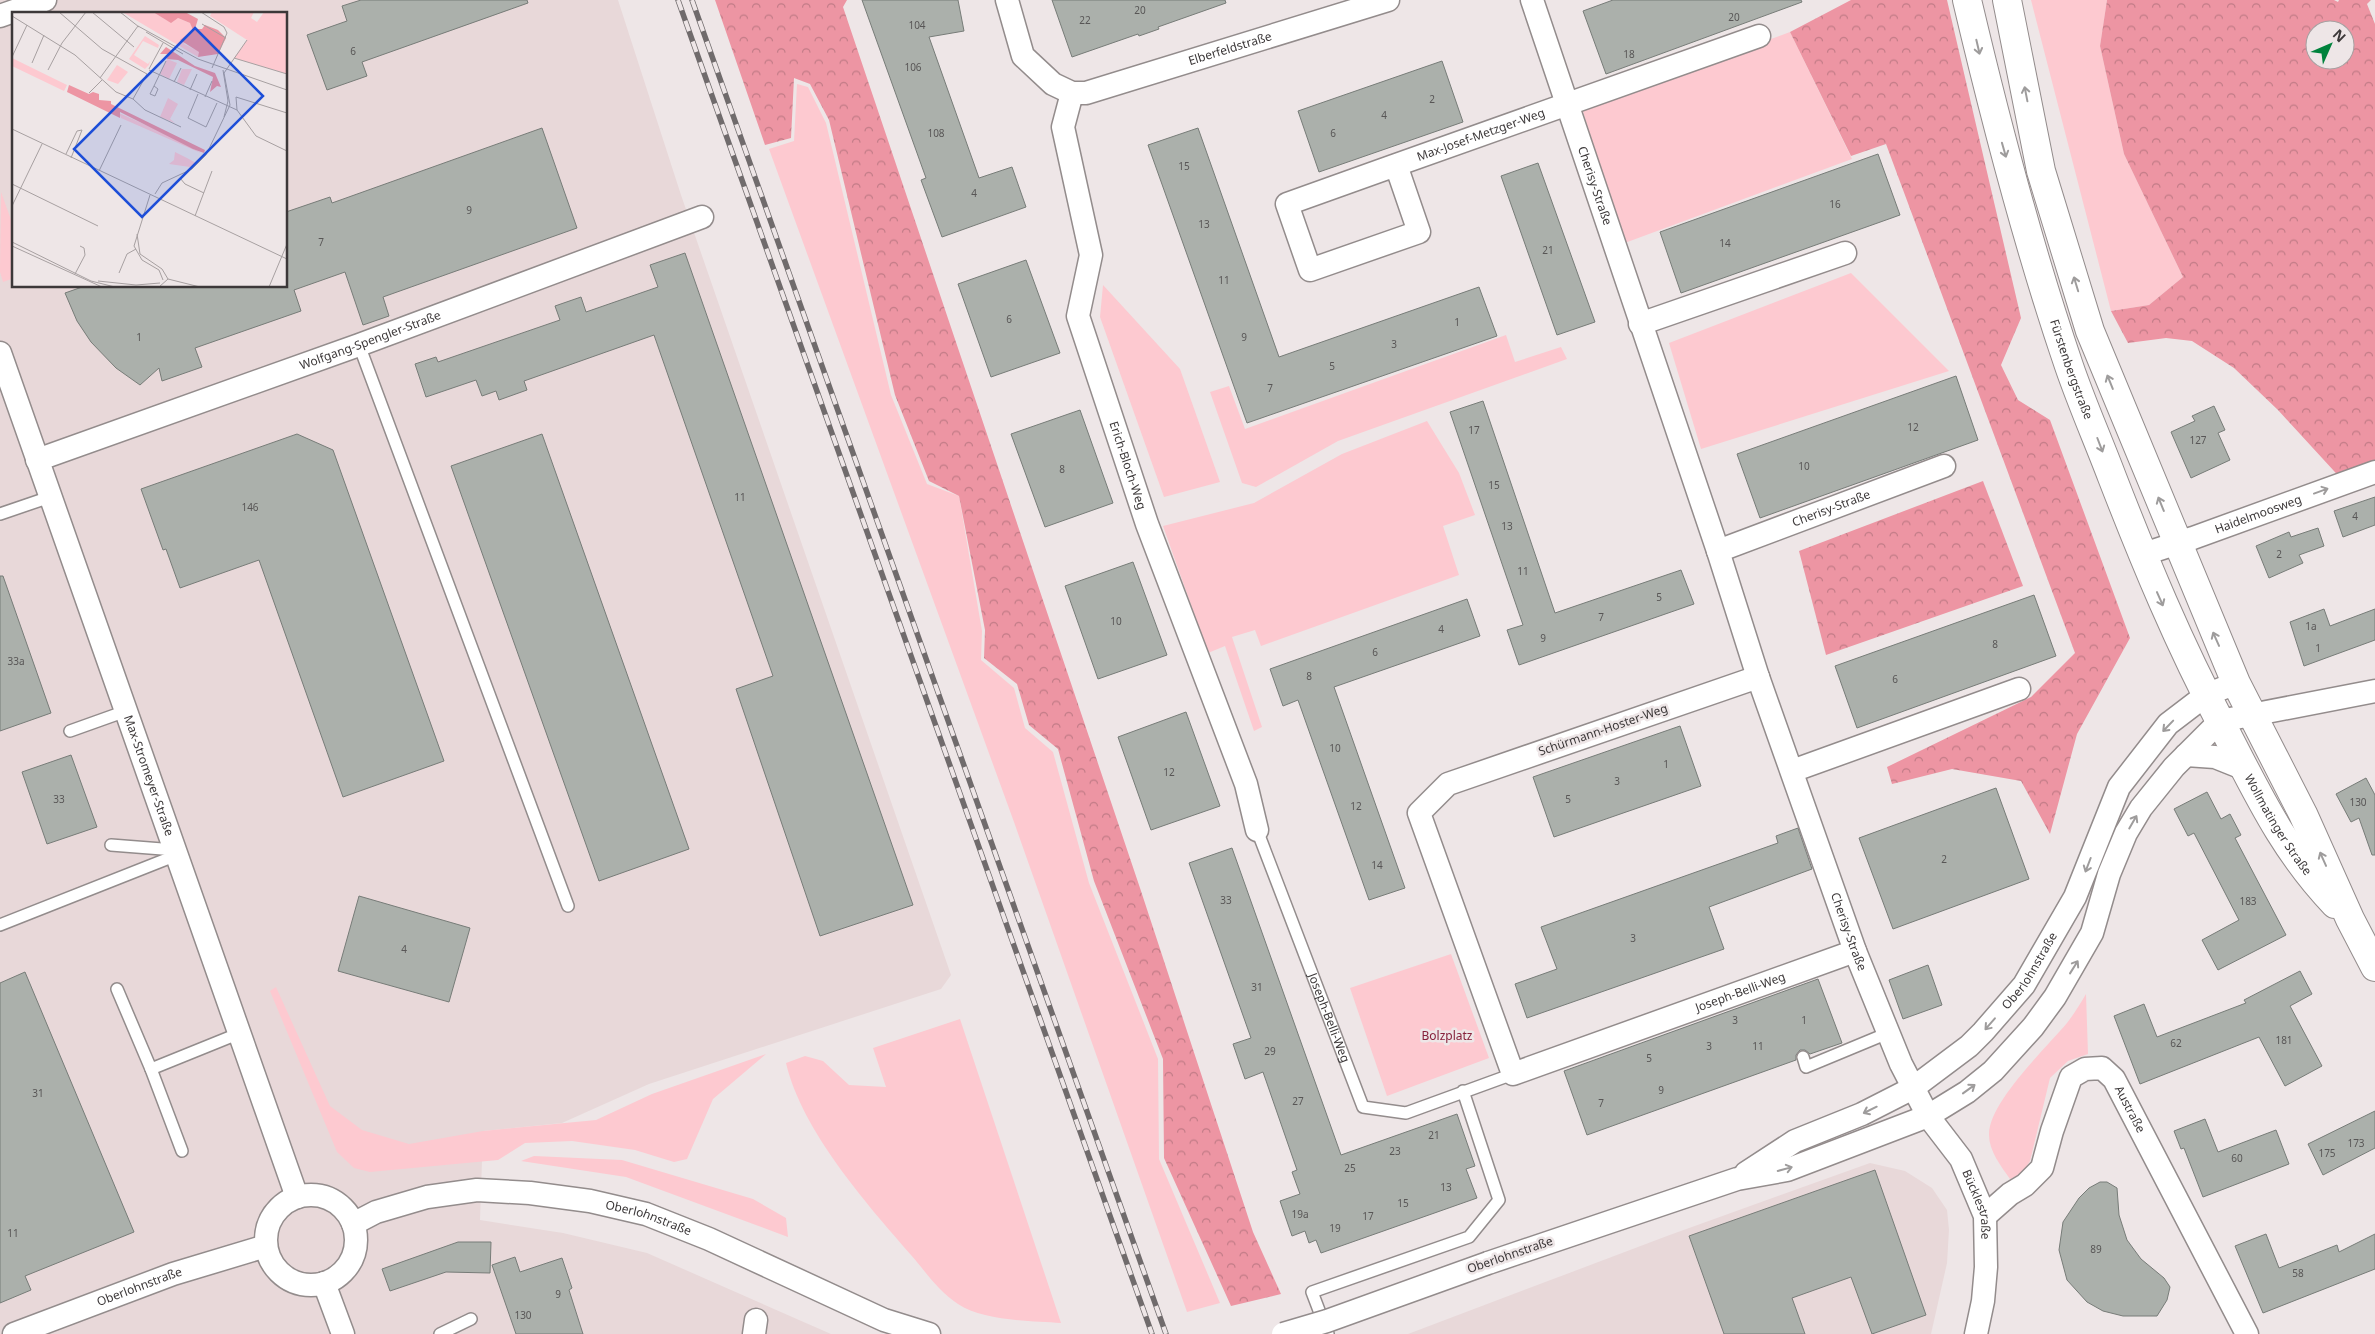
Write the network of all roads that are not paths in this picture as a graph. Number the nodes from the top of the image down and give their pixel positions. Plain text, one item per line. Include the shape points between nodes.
1 (45, 0) edge
2 (1007, 0) edge
3 (1388, 0) edge
4 (1532, 0) edge
5 (1967, 0) edge
6 (2007, 0) edge
7 (0, 16) edge
8 (1759, 36) dead end
9 (1072, 93) junction
10 (1566, 105) junction
11 (1396, 165) junction
12 (702, 217) dead end
13 (1845, 253) dead end
14 (1640, 324) junction
15 (359, 346) junction
16 (0, 353) edge
17 (37, 460) junction
18 (1944, 466) dead end
19 (2375, 472) edge
20 (50, 497) junction
21 (0, 514) edge
22 (2177, 544) junction
23 (1718, 551) junction
24 (2141, 554) junction
25 (1758, 677) junction
26 (2236, 683) junction
27 (2019, 689) dead end
28 (2375, 691) edge
29 (2206, 695) junction
30 (126, 711) junction
31 (2251, 715) junction
32 (2220, 721) junction
33 (70, 731) dead end
34 (2186, 755) junction
35 (2245, 769) junction
36 (1792, 771) junction
37 (1257, 830) joint
38 (111, 846) dead end
39 (176, 852) junction
40 (568, 906) dead end
41 (2350, 919) junction
42 (0, 925) edge
43 (1855, 951) junction
44 (2375, 967) edge
45 (118, 989) dead end
46 (1888, 1032) junction
47 (240, 1033) junction
48 (1803, 1057) dead end
49 (151, 1069) junction
50 (1513, 1074) junction
51 (1913, 1088) junction
52 (1463, 1091) junction
53 (1928, 1116) junction
54 (182, 1151) dead end
55 (1737, 1179) junction
56 (297, 1197) junction
57 (1985, 1216) junction
58 (353, 1224) junction
59 (266, 1246) junction
60 (324, 1283) junction
61 (471, 1319) dead end
62 (14, 1334) edge
63 (343, 1334) edge
64 (440, 1334) edge
65 (929, 1334) edge
66 (1283, 1334) edge
67 (1328, 1334) edge
68 (1976, 1334) edge
69 (2248, 1334) edge

1 - 7 street
2 - 9 street via 1023,56 1053,84
3 - 9 street, Elberfeldstraße via 1086,94
4 - 10 street, Cherisy-Straße
5 -> 24 main road, Fürstenbergstraße via 1991,104 2034,254 2070,367
22 -> 6 main road via 2090,331 2041,171
8 - 10 street
9 - 37 street, Erich-Bloch-Weg via 1063,127 1091,255 1078,316 1147,524 1246,784
10 - 11 street, Max-Josef-Metzger-Weg
10 - 14 street, Cherisy-Straße
11 - 11 street, Max-Josef-Metzger-Weg via 1287,204 1310,270 1419,232
12 - 15 street, Wolfgang-Spengler-Straße
13 - 14 street
14 - 23 street, Cherisy-Straße
15 - 17 street, Wolfgang-Spengler-Straße
15 - 40 lane
16 - 17 street, Max-Stromeyer-Straße
17 - 20 street, Max-Stromeyer-Straße
18 - 23 street, Cherisy-Straße
22 -> 19 street, Haidelmoosweg
20 - 21 lane
20 - 30 street, Max-Stromeyer-Straße
22 - 24 street, Haidelmoosweg
26 -> 22 main road
23 - 25 street, Cherisy-Straße
24 -> 29 main road, Fürstenbergstraße
25 - 36 street, Cherisy-Straße
25 - 50 street, Schürmann-Hoster-Weg via 1448,784 1419,813
26 - 29 street, Oberlohnstraße
26 - 31 main road
27 - 36 street
28 - 31 street
29 - 32 main road, Fürstenbergstraße
29 -> 51 street, Oberlohnstraße via 2168,724 2119,787 2076,896 2024,985 1969,1046
30 - 33 lane
30 - 39 street, Max-Stromeyer-Straße
31 - 32 street
41 -> 31 main road, Wollmatinger Straße via 2302,814
32 - 34 street, Oberlohnstraße
32 - 35 main road, Wollmatinger Straße
34 - 35 street via 2215,757
53 -> 34 street, Oberlohnstraße via 1993,1071 2055,997 2092,933 2109,874 2126,833 2141,808
35 - 41 main road, Wollmatinger Straße via 2276,829 2311,879
36 - 43 street, Cherisy-Straße
37 - 52 lane, Joseph-Belli-Weg via 1363,1107 1406,1113
38 - 39 lane
39 - 42 lane
39 - 47 street, Max-Stromeyer-Straße
41 - 44 main road, Wollmatinger Straße
43 - 46 street, Cherisy-Straße
43 - 50 street, Joseph-Belli-Weg
45 - 49 lane
46 - 48 lane via 1806,1067
46 - 51 street, Cherisy-Straße
47 - 49 lane
47 - 56 street, Max-Stromeyer-Straße
49 - 54 lane
50 - 52 lane, Joseph-Belli-Weg
51 - 53 street, Bücklestraße
51 -> 55 street, Oberlohnstraße via 1862,1114 1795,1141
52 - 67 lane via 1499,1200 1469,1236 1312,1292
55 -> 53 street, Oberlohnstraße via 1787,1170
53 - 57 street, Bücklestraße via 1960,1159
55 - 66 street, Oberlohnstraße, bridge
56 - 58 street via 315,1195 331,1200 344,1210
56 - 59 street via 287,1202 274,1216 266,1233
57 - 68 street, Bücklestraße via 1986,1267
57 - 69 street, Austraße via 2042,1168 2071,1077 2085,1069 2102,1068 2114,1079
58 - 60 street via 355,1248 351,1260 335,1278
58 - 65 street, Oberlohnstraße via 376,1212 427,1197 477,1190 590,1201 646,1214 756,1260 884,1320
59 - 60 street via 276,1269 286,1278 311,1285
59 - 62 street, Oberlohnstraße via 173,1274
60 - 63 street
61 - 64 lane

